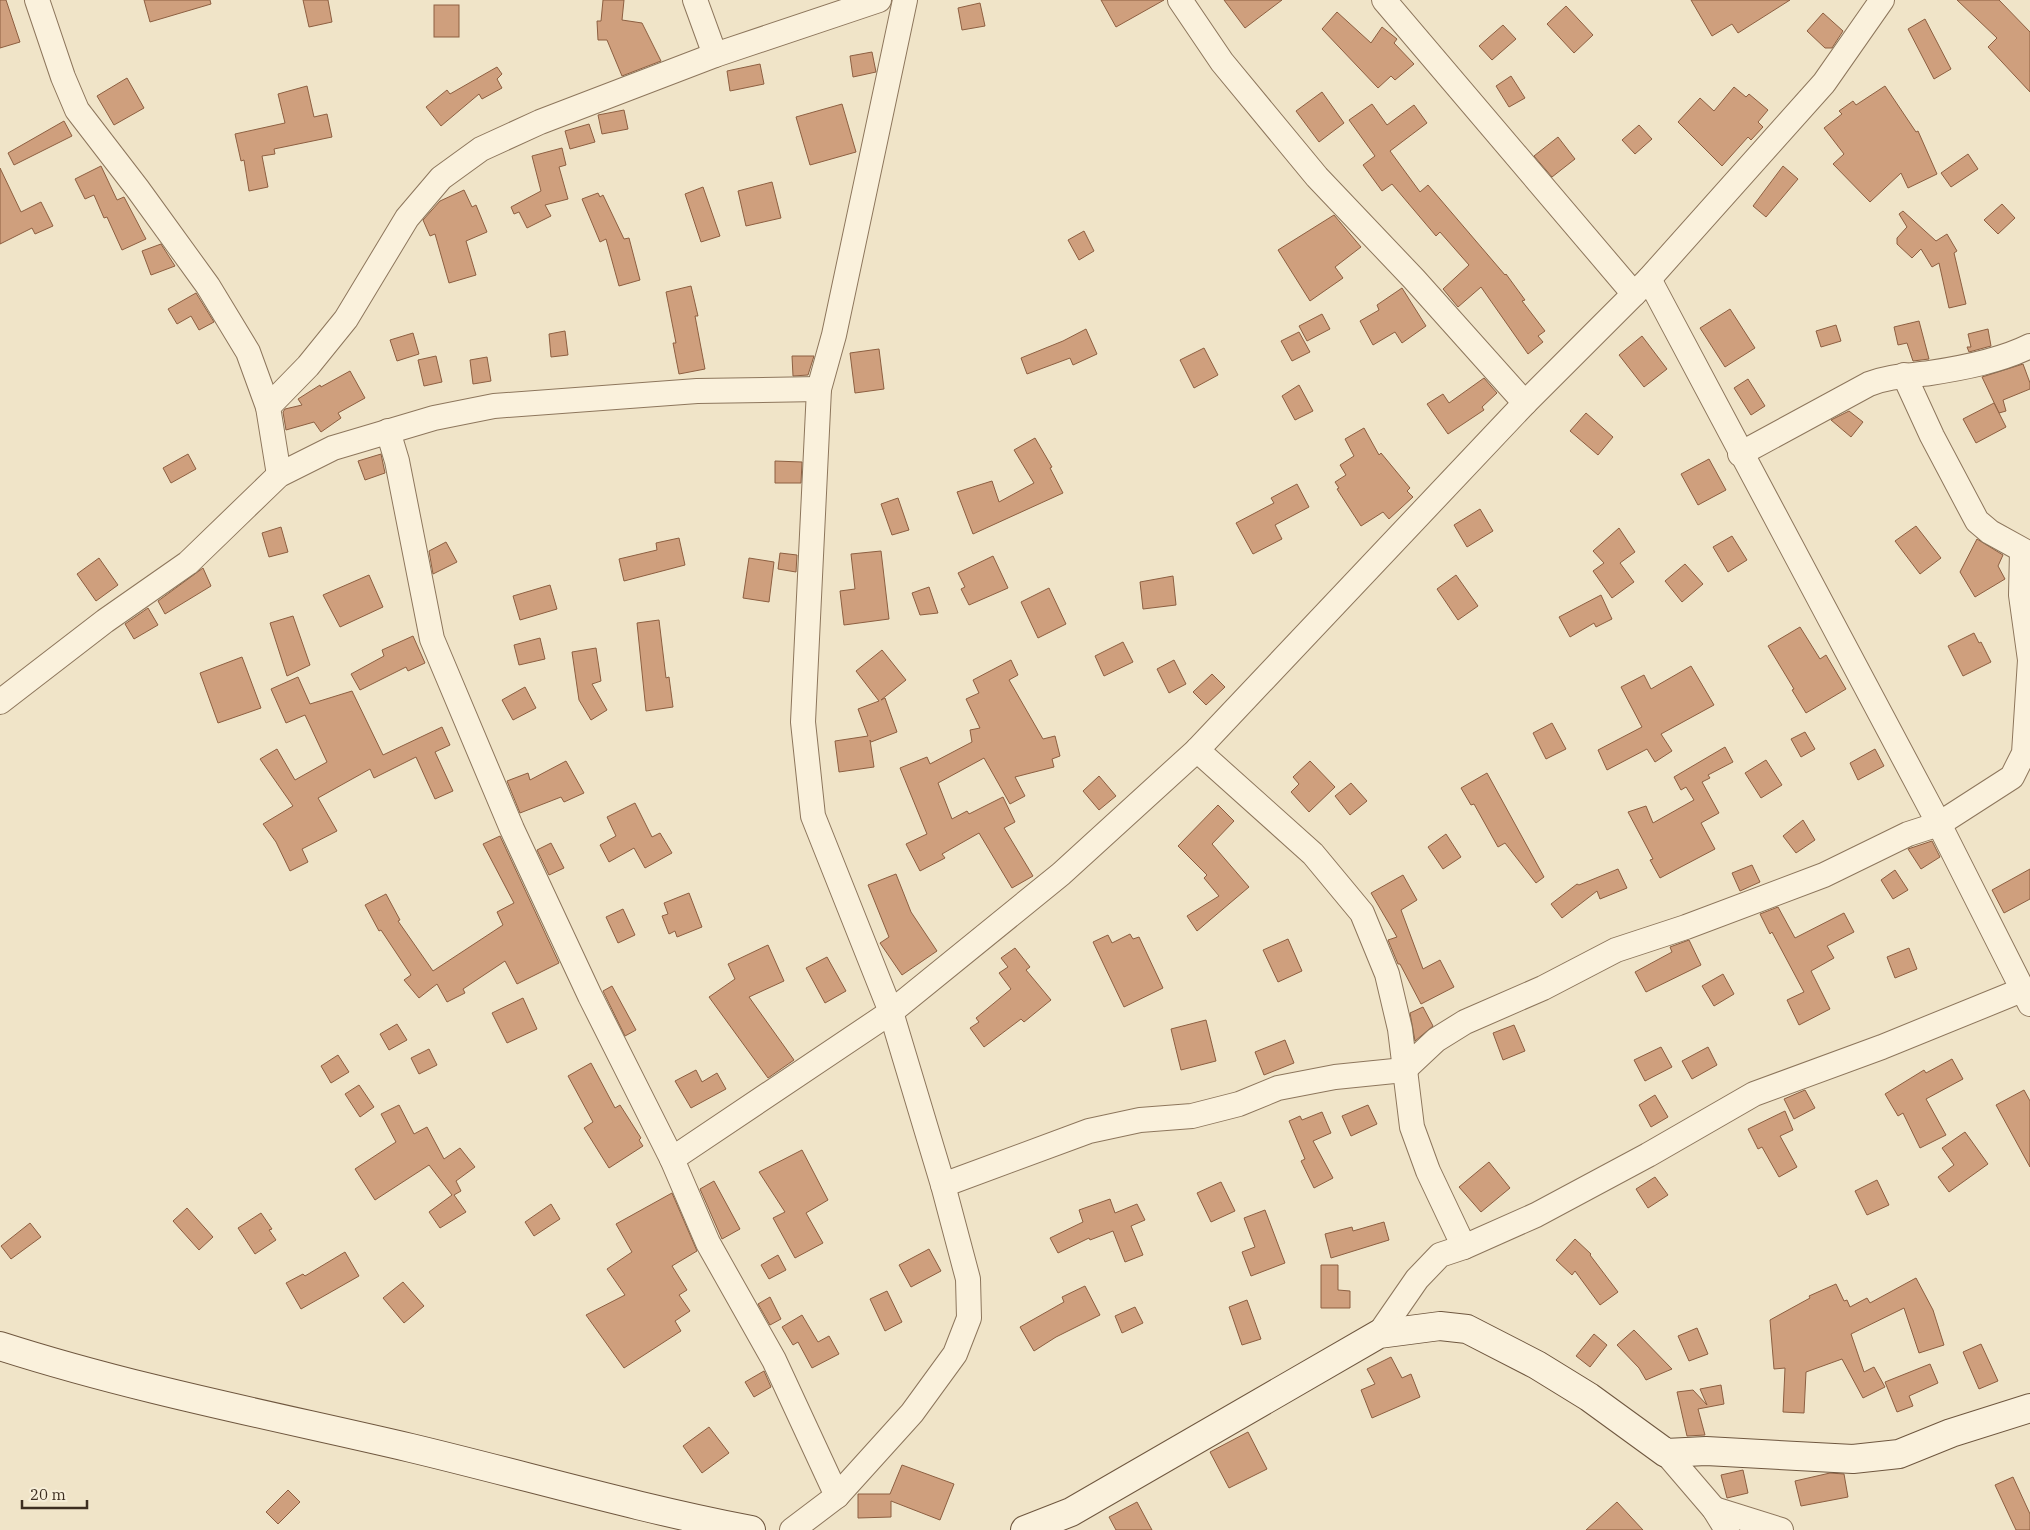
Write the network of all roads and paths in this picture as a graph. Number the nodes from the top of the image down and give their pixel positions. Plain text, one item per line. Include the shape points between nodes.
1 (37, 0) edge
2 (695, 0) edge
3 (879, 0) edge
4 (904, 0) edge
5 (1180, 0) edge
6 (1384, 0) edge
7 (1882, 0) edge
8 (715, 54) junction
9 (1641, 287) junction
10 (2030, 346) edge
11 (1904, 375) junction
12 (819, 389) junction
13 (1525, 403) junction
14 (268, 407) junction
15 (388, 431) junction
16 (1740, 454) junction
17 (279, 475) junction
18 (2026, 552) edge
19 (2030, 660) edge
20 (0, 702) edge
21 (1197, 750) junction
22 (1939, 824) junction
23 (2026, 997) edge
24 (891, 1012) junction
25 (1404, 1070) junction
26 (672, 1159) junction
27 (943, 1185) junction
28 (1464, 1246) junction
29 (1379, 1334) junction
30 (0, 1346) edge
31 (2030, 1408) edge
32 (1666, 1453) junction
33 (838, 1496) junction
34 (1714, 1509) junction
35 (751, 1530) edge
36 (792, 1530) edge
37 (1025, 1530) edge
38 (1727, 1530) edge
39 (1781, 1530) edge

1 - 14 street via 77,110 208,286 248,352
2 - 8 street
3 - 8 street
4 - 12 street via 834,335
5 - 13 street via 1222,62 1318,177
6 - 9 street
7 - 9 street via 1824,83
8 - 14 street via 481,149 441,178 407,218 346,319 308,366
9 - 13 street
9 - 16 street
10 - 11 street via 2012,354 1929,373
11 - 16 street via 1869,384
11 - 18 street via 1977,521
12 - 15 street via 697,390 494,406
12 - 24 street via 803,722 813,816
13 - 21 street
14 - 17 street
15 - 17 street via 334,448
15 - 26 street via 397,461 432,639 512,829 590,996
16 - 22 street
17 - 20 street via 188,563 105,621
18 - 19 street via 2021,595
19 - 22 street via 2024,753 2012,777
21 - 24 street via 1061,874
21 - 25 street via 1313,854 1362,913 1387,974 1400,1029
22 - 23 street
22 - 25 street via 1908,834 1824,875 1616,950 1543,988 1465,1022 1436,1040
23 - 28 street via 1754,1094 1536,1215
24 - 26 street
24 - 27 street
25 - 27 street via 1335,1077 1278,1088 1239,1104 1192,1116 1140,1120 1089,1131
25 - 28 street via 1412,1127 1428,1171
26 - 33 street via 708,1243 774,1360
27 - 33 street via 968,1279 969,1318 955,1354 912,1413
28 - 29 street via 1440,1254 1417,1279
29 - 32 street via 1440,1326 1467,1329 1505,1347 1589,1397
29 - 37 street via 1071,1512
30 - 35 street via 153,1388 436,1454 688,1518
31 - 32 street via 1898,1454 1853,1459 1706,1451
32 - 34 street
33 - 36 street
34 - 38 street
34 - 39 street

